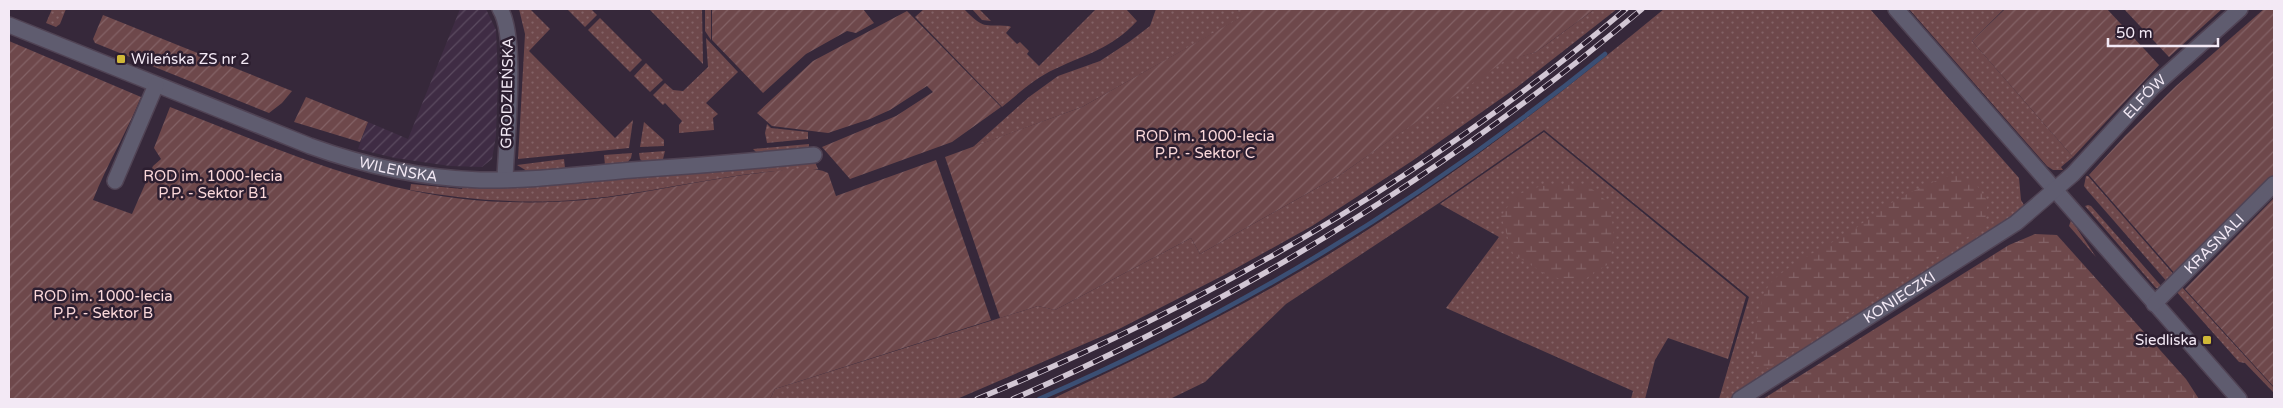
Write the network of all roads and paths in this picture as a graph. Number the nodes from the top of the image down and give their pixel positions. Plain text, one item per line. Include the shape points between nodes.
1 (500, 9) edge
2 (1896, 9) edge
3 (2240, 9) edge
4 (9, 25) edge
5 (156, 85) junction
6 (814, 155) dead end
7 (505, 179) junction
8 (115, 181) dead end
9 (2274, 184) edge
10 (2055, 190) junction
11 (2154, 304) junction
12 (2214, 371) junction
13 (1740, 399) edge
14 (2226, 399) edge
15 (2239, 399) edge

1 - 7 street, GRODZIEŃSKA via 507,25 510,48
2 - 10 street
3 - 10 street, ELFÓW via 2154,87
4 - 5 street, WILEŃSKA
5 - 7 street, WILEŃSKA via 341,158 428,176
5 - 8 street
6 - 7 street, WILEŃSKA
9 - 11 street, KRASNALI
10 - 11 street
10 - 13 street, KONIECZKI via 2016,223
11 - 12 street
12 - 14 street
12 - 15 street

